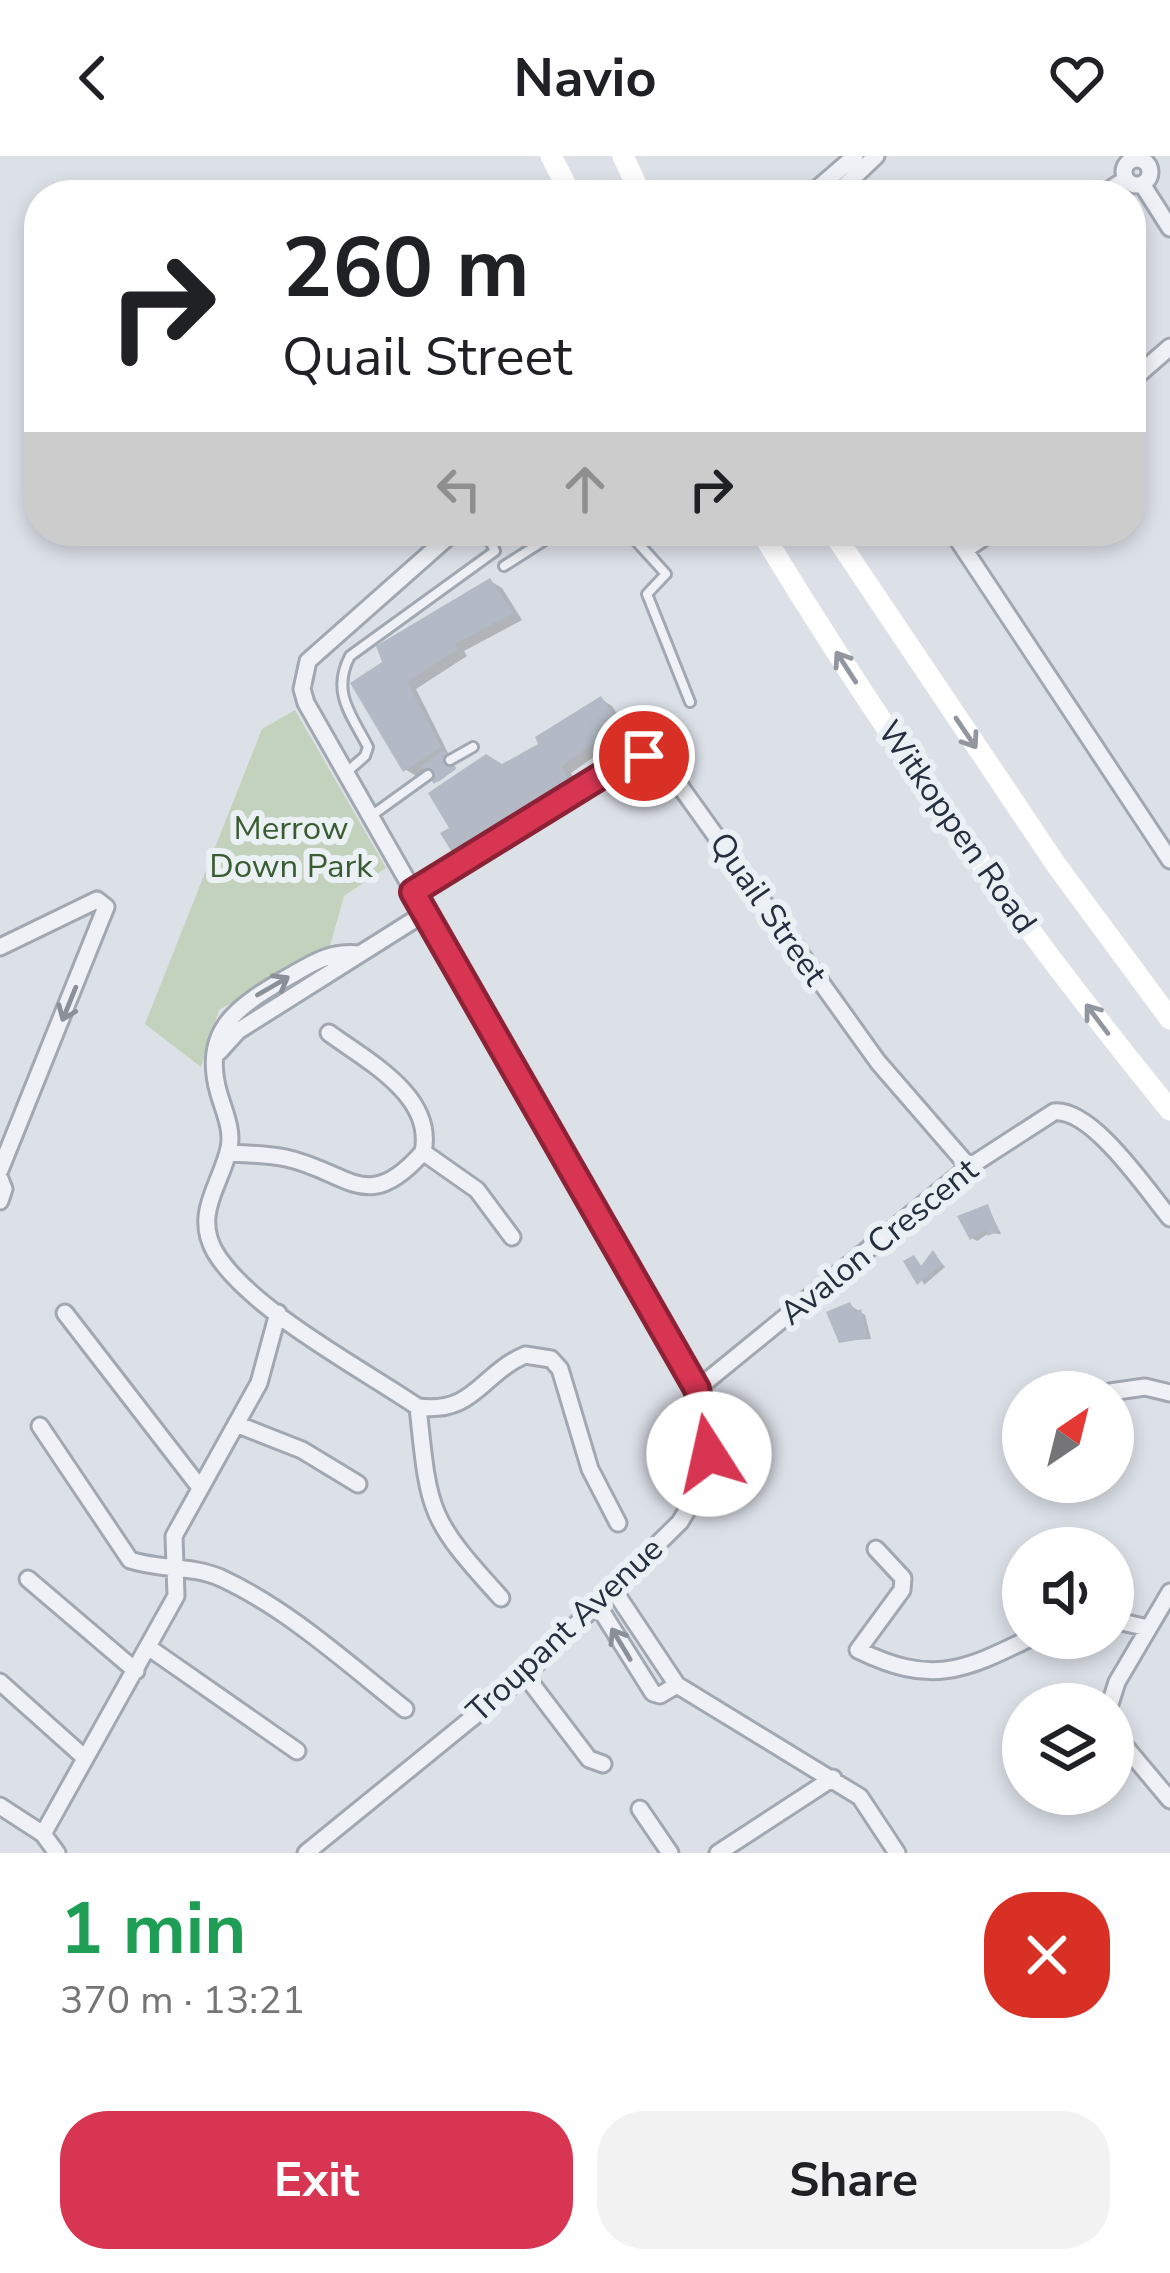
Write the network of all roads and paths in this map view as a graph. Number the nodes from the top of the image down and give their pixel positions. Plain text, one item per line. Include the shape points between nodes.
1 (855, 156) edge
2 (876, 156) edge
3 (827, 180) edge
4 (851, 180) edge
5 (1146, 194) edge
6 (1170, 228) edge
7 (1170, 346) edge
8 (1146, 368) edge
9 (440, 546) edge
10 (492, 546) edge
11 (536, 546) edge
12 (641, 546) edge
13 (770, 546) edge
14 (842, 546) edge
15 (962, 546) edge
16 (971, 546) edge
17 (965, 550) junction
18 (504, 566) dead end
19 (334, 637) junction
20 (350, 656) junction
21 (690, 702) dead end
22 (473, 746) dead end
23 (451, 760) dead end
24 (344, 774) junction
25 (428, 775) dead end
26 (369, 818) junction
27 (1170, 860) edge
28 (413, 892) junction
29 (425, 913) junction
30 (0, 946) edge
31 (1170, 1018) edge
32 (329, 1033) dead end
33 (1170, 1110) edge
34 (423, 1152) junction
35 (228, 1153) junction
36 (969, 1167) junction
37 (0, 1174) edge
38 (0, 1201) edge
39 (1170, 1218) edge
40 (512, 1238) dead end
41 (65, 1313) dead end
42 (278, 1313) junction
43 (697, 1389) junction
44 (1134, 1389) edge
45 (1170, 1393) edge
46 (418, 1407) junction
47 (236, 1424) junction
48 (40, 1426) dead end
49 (358, 1484) dead end
50 (198, 1485) junction
51 (618, 1523) dead end
52 (876, 1549) dead end
53 (171, 1563) junction
54 (28, 1579) dead end
55 (613, 1589) junction
56 (1170, 1592) edge
57 (501, 1598) dead end
58 (597, 1604) junction
59 (1134, 1625) edge
60 (1148, 1628) junction
61 (148, 1647) junction
62 (1002, 1652) edge
63 (136, 1671) junction
64 (525, 1675) junction
65 (0, 1682) edge
66 (1120, 1683) edge
67 (677, 1685) junction
68 (405, 1708) dead end
69 (297, 1750) dead end
70 (1134, 1757) edge
71 (86, 1758) junction
72 (603, 1764) dead end
73 (833, 1778) junction
74 (1170, 1800) edge
75 (0, 1805) edge
76 (640, 1809) dead end
77 (43, 1834) junction
78 (57, 1853) edge
79 (306, 1853) edge
80 (670, 1853) edge
81 (718, 1853) edge
82 (897, 1853) edge

1 - 3 street
2 - 4 street
5 - 6 street
7 - 8 street
9 - 19 street
10 - 20 lane
11 - 18 lane
12 - 21 lane via 666,574 647,594
33 -> 13 main road, Witkoppen Road via 931,792
14 -> 31 main road, Witkoppen Road via 1057,866
15 - 17 street
16 - 17 street
17 - 27 street
19 - 20 lane
19 - 24 street, Troupant Avenue via 308,661 302,689
20 - 24 lane via 340,695 368,749
22 - 23 lane
24 - 26 street, Troupant Avenue
25 - 26 lane
26 - 28 street, Troupant Avenue
28 - 29 street, Troupant Avenue
28 - 36 street, Quail Street via 630,758 662,760 878,1062
29 - 35 street via 359,954 318,959 245,1002 223,1026 214,1068
29 - 43 street, Troupant Avenue
30 -> 37 street via 97,900 106,907
32 - 34 street via 411,1101 424,1129
34 - 35 street via 395,1180 366,1188 290,1159
34 - 40 street via 477,1190
35 - 42 street via 209,1200 208,1237 226,1266
36 - 39 street, Avalon Crescent via 1048,1114 1070,1112
36 - 43 street, Avalon Crescent
37 - 38 street
41 - 50 street
42 - 46 street
42 - 47 street via 261,1377
43 - 55 street, Troupant Avenue via 709,1454 697,1494
44 - 45 street
46 - 51 street via 461,1404 525,1355 551,1359
46 - 57 street via 436,1520
47 - 49 street
47 - 50 street
48 - 53 street via 121,1552 142,1564
50 - 53 street
52 - 62 street via 903,1578 902,1590 858,1650 918,1674
53 - 61 street via 177,1592
53 - 68 street via 224,1580 298,1625
54 - 63 street
55 - 58 street, Troupant Avenue
55 - 67 street
56 - 60 street
58 - 64 street, Troupant Avenue
67 -> 58 street via 652,1693
59 - 60 street
60 - 66 street
61 - 63 street
61 - 69 street
63 - 71 street
64 - 72 street via 589,1759
64 - 79 street, Troupant Avenue
65 - 71 street
67 - 73 street
70 - 74 street
71 - 77 street
73 - 81 street
73 - 82 street via 867,1802
75 - 77 street
76 - 80 street
77 - 78 street

